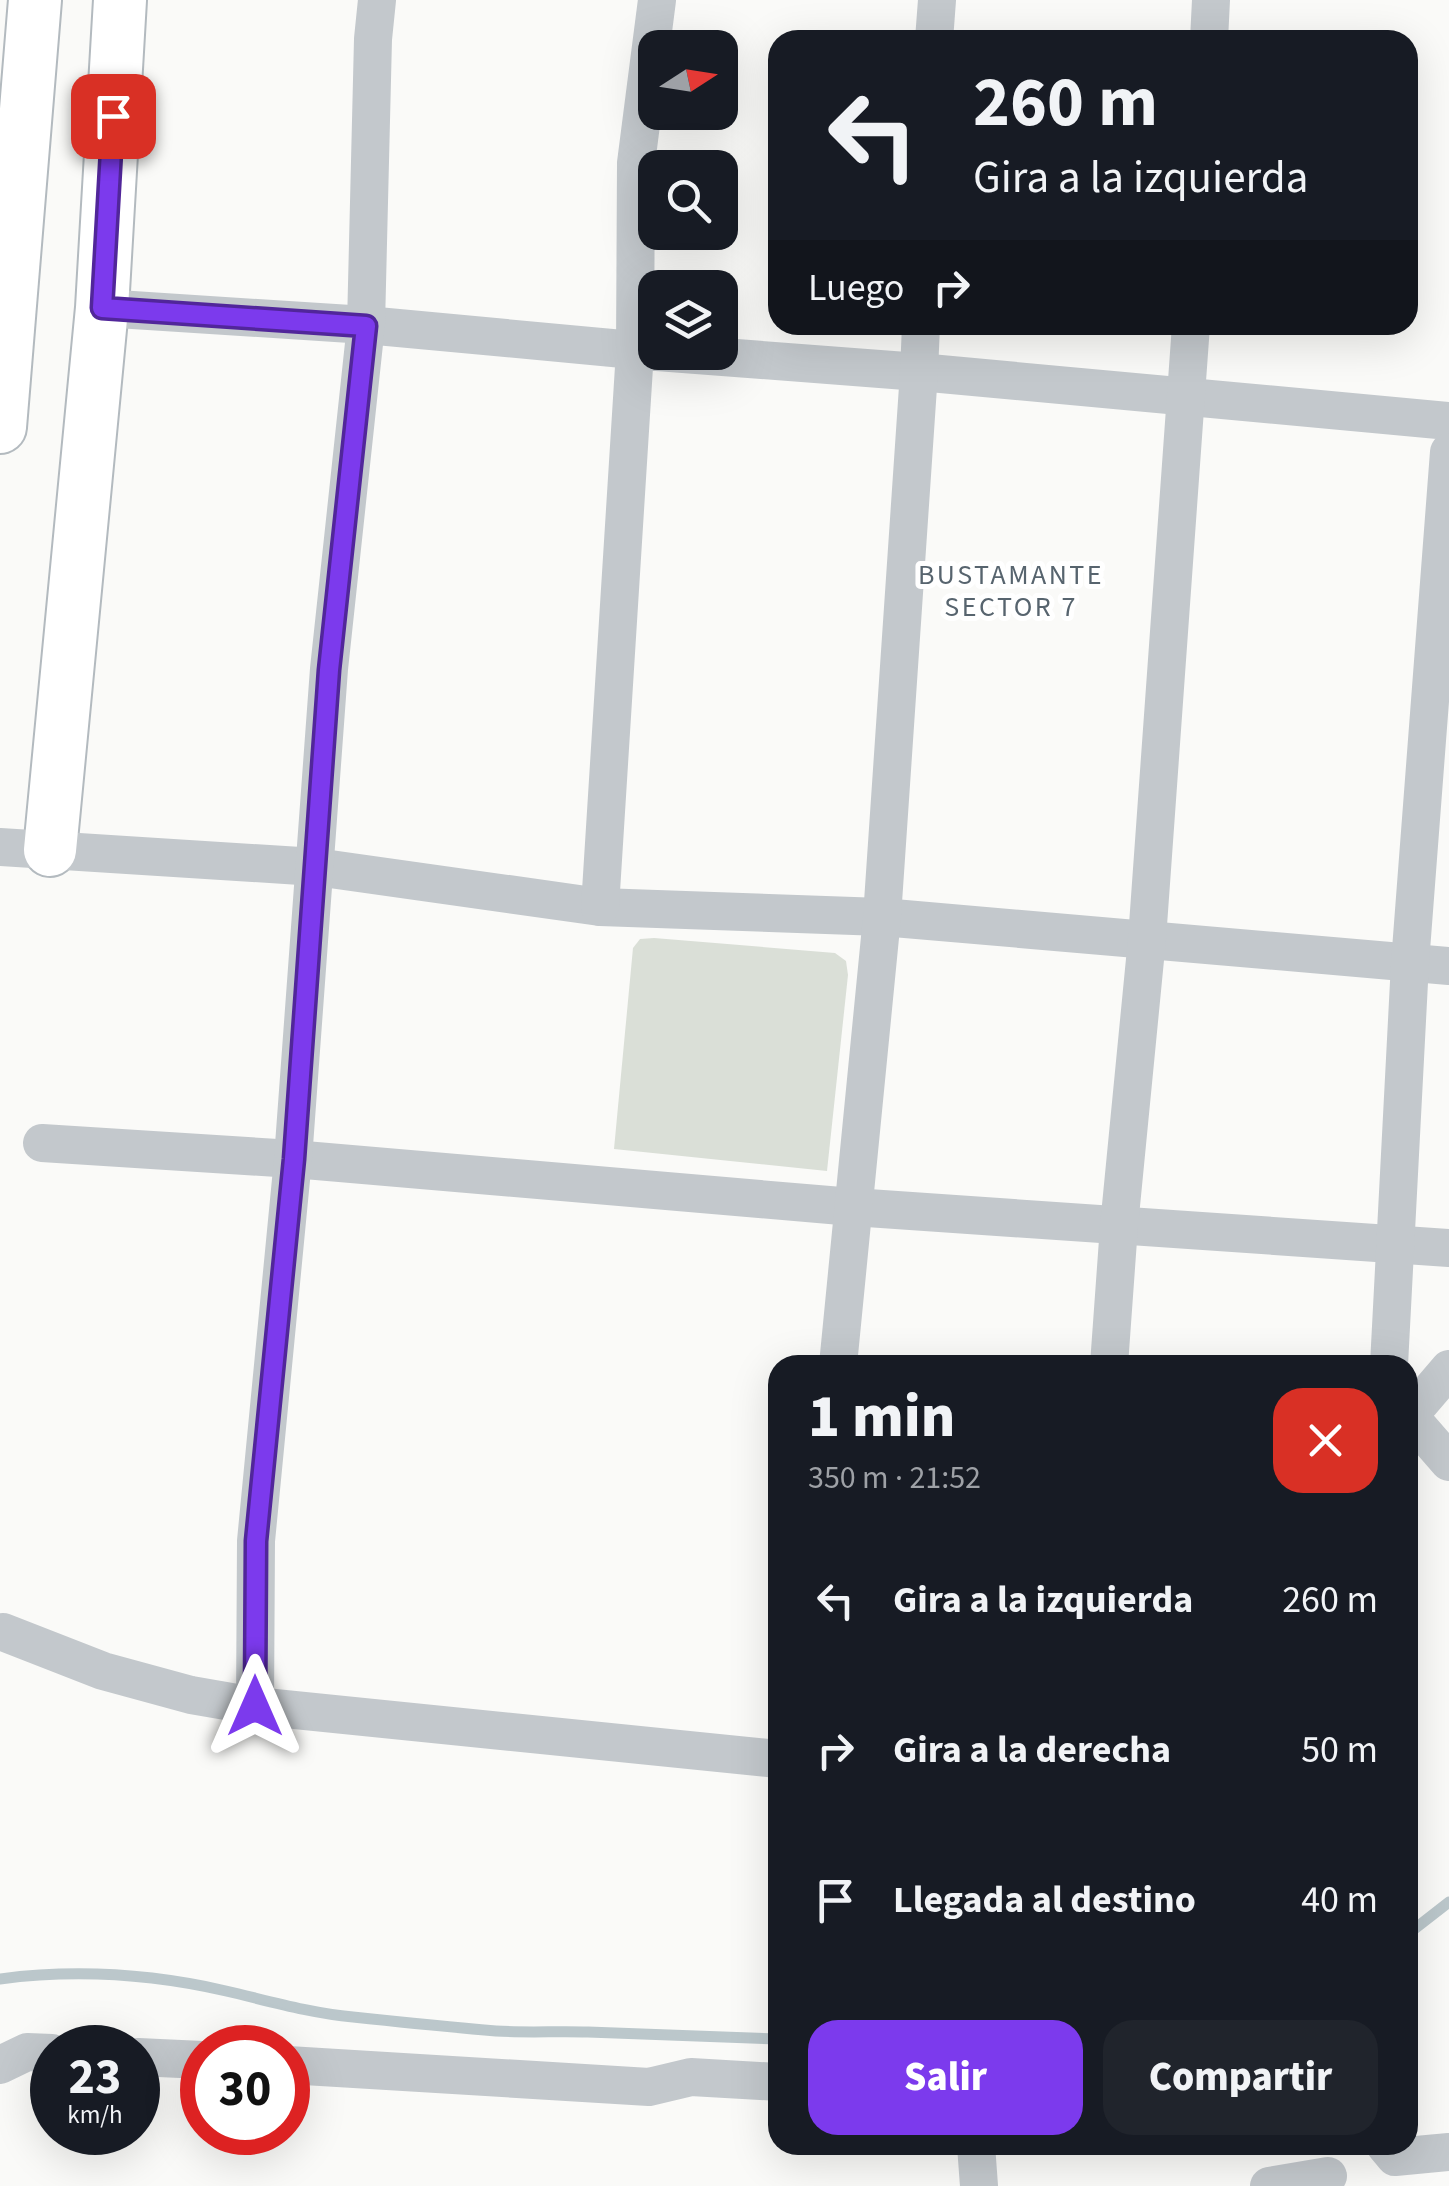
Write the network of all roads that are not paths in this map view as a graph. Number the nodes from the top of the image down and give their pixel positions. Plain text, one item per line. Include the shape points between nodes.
1 (35, 0) edge
2 (120, 0) edge
3 (377, 0) edge
4 (657, 0) edge
5 (937, 0) edge
6 (1211, 0) edge
7 (935, 30) edge
8 (1210, 30) edge
9 (643, 270) edge
10 (102, 308) junction
11 (366, 326) junction
12 (920, 335) edge
13 (1189, 335) edge
14 (638, 351) edge
15 (738, 359) edge
16 (647, 370) edge
17 (920, 372) junction
18 (1186, 398) junction
19 (1449, 422) edge
20 (0, 427) edge
21 (1449, 452) edge
22 (25, 848) edge
23 (316, 867) junction
24 (600, 906) junction
25 (882, 918) junction
26 (1147, 940) junction
27 (1410, 963) junction
28 (1449, 966) edge
29 (42, 1143) dead end
30 (294, 1159) junction
31 (853, 1206) junction
32 (1119, 1226) junction
33 (1394, 1243) junction
34 (1449, 1248) edge
35 (839, 1355) edge
36 (1109, 1355) edge
37 (1389, 1355) edge
38 (1449, 1369) edge
39 (1418, 1405) edge
40 (1418, 1428) edge
41 (1449, 1462) edge
42 (3, 1632) dead end
43 (255, 1706) junction
44 (768, 1758) edge
45 (30, 2052) edge
46 (0, 2065) edge
47 (310, 2066) edge
48 (768, 2081) edge
49 (1449, 2152) edge
50 (1418, 2154) edge
51 (977, 2155) edge
52 (1332, 2169) edge
53 (979, 2186) edge
54 (1270, 2186) edge

1 - 20 street
2 - 10 street
3 - 11 street
4 - 9 street via 636,163
5 - 7 street
6 - 8 street
10 - 11 street
10 - 22 street
11 - 14 street
11 - 23 street via 329,670
12 - 17 street
13 - 18 street
15 - 17 street
16 - 24 street
17 - 18 street
17 - 25 street
18 - 19 street
18 - 26 street
21 - 27 street
22 - 23 street
23 - 24 street
23 - 30 street
24 - 25 street
25 - 26 street
25 - 31 street
26 - 27 street
26 - 32 street
27 - 28 street
27 - 33 street
29 - 30 street
30 - 31 street
30 - 43 street via 256,1541
31 - 32 street
31 - 35 street
32 - 33 street
32 - 36 street
33 - 34 street
33 - 37 street
38 - 39 street
40 - 41 street
42 - 43 street via 103,1670
43 - 44 street
45 - 46 street
47 - 48 street via 649,2086 692,2077
49 - 50 street
51 - 53 street
52 - 54 street

